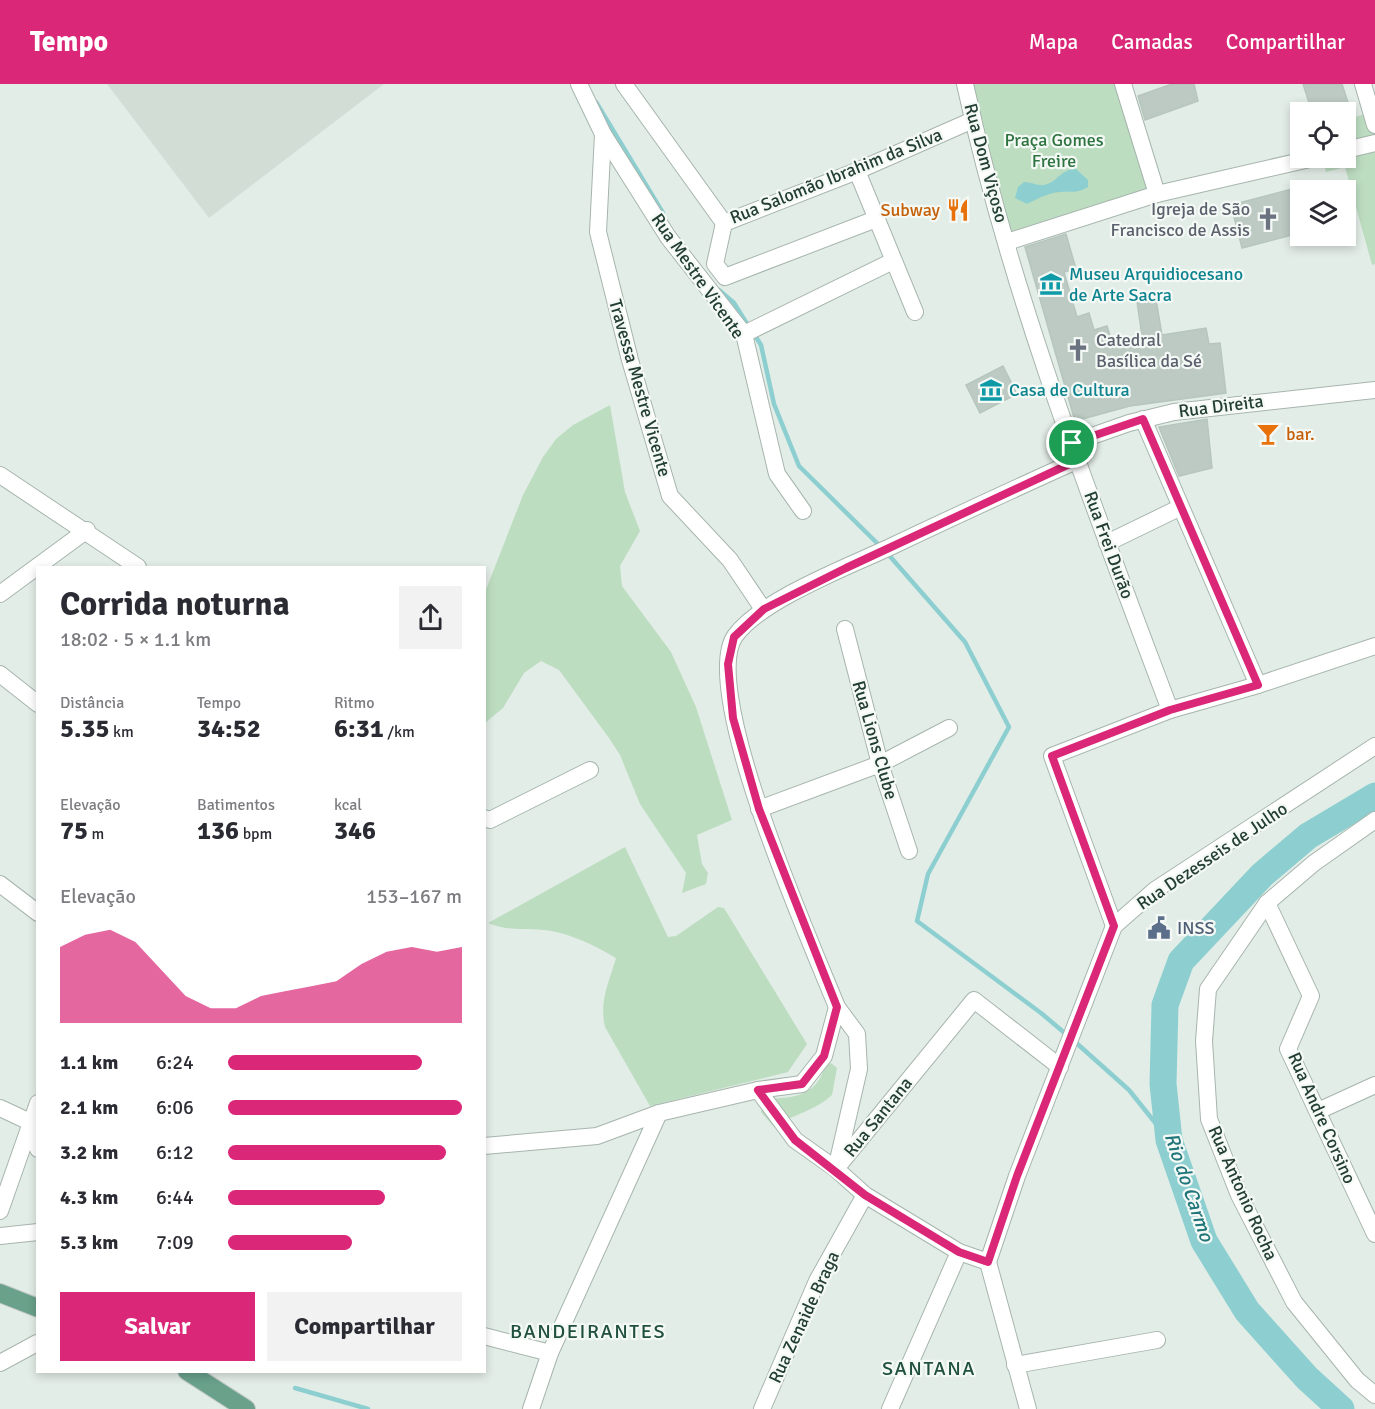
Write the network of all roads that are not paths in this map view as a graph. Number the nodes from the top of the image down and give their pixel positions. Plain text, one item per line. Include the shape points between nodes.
1 (579, 84) edge
2 (624, 84) edge
3 (965, 84) edge
4 (1123, 84) edge
5 (1363, 84) edge
6 (973, 120) junction
7 (1375, 125) edge
8 (603, 134) junction
9 (1375, 143) edge
10 (1356, 148) edge
11 (1290, 164) edge
12 (857, 171) junction
13 (1157, 195) junction
14 (876, 219) junction
15 (724, 223) junction
16 (1007, 242) junction
17 (893, 261) junction
18 (915, 312) dead end
19 (744, 334) junction
20 (1375, 390) edge
21 (1143, 419) junction
22 (1072, 443) junction
23 (1078, 460) junction
24 (0, 475) edge
25 (1179, 508) junction
26 (803, 511) dead end
27 (87, 530) junction
28 (1107, 543) junction
29 (38, 566) edge
30 (137, 566) edge
31 (36, 568) edge
32 (0, 594) edge
33 (764, 609) junction
34 (845, 628) dead end
35 (1375, 646) edge
36 (0, 674) edge
37 (1258, 685) junction
38 (36, 702) edge
39 (1170, 710) junction
40 (949, 728) dead end
41 (1375, 746) edge
42 (880, 764) junction
43 (590, 770) dead end
44 (759, 809) junction
45 (486, 819) edge
46 (1375, 820) edge
47 (909, 851) dead end
48 (0, 884) edge
49 (1267, 903) junction
50 (36, 911) edge
51 (1114, 926) junction
52 (837, 1007) junction
53 (1060, 1067) junction
54 (1375, 1085) edge
55 (758, 1090) junction
56 (0, 1108) edge
57 (1318, 1111) junction
58 (659, 1113) junction
59 (34, 1122) edge
60 (486, 1146) edge
61 (836, 1169) junction
62 (865, 1195) junction
63 (0, 1211) edge
64 (36, 1232) edge
65 (1375, 1234) edge
66 (0, 1236) edge
67 (959, 1252) junction
68 (988, 1262) junction
69 (0, 1293) edge
70 (36, 1307) edge
71 (486, 1337) edge
72 (1157, 1340) dead end
73 (36, 1344) edge
74 (550, 1353) junction
75 (0, 1363) edge
76 (1015, 1365) junction
77 (190, 1373) edge
78 (1375, 1395) edge
79 (246, 1409) edge
80 (531, 1409) edge
81 (762, 1409) edge
82 (890, 1409) edge
83 (1028, 1409) edge

1 - 8 street, Rua Mestre Vicente
2 - 15 street, Rua Salomão Ibrahim da Silva
3 - 6 street, Rua Dom Viçoso
4 - 13 street
5 - 7 street
6 - 12 street, Rua Salomão Ibrahim da Silva
6 - 16 street, Rua Dom Viçoso
8 - 19 street, Rua Mestre Vicente via 668,237
8 - 33 street, Travessa Mestre Vicente via 598,232 670,496 730,560
9 - 10 street
11 - 13 street
12 - 14 street
12 - 15 street, Rua Salomão Ibrahim da Silva
13 - 16 street
14 - 15 street via 725,277 715,264
14 - 17 street
16 - 22 street, Rua Frei Durão
17 - 18 street
17 - 19 street
19 - 26 street, Rua Mestre Vicente via 777,474
20 - 21 street, Rua Direita via 1214,406
21 - 22 street, Rua Direita
21 - 25 street
22 - 23 street, Rua Frei Durão
23 - 28 street, Rua Frei Durão
23 - 33 street, Rua Santana
24 - 27 street
25 - 28 street
25 - 37 street
27 - 29 street
27 - 30 street
28 - 39 street, Rua Frei Durão
31 - 32 street
33 - 44 street, Rua Santana via 734,637 728,664 733,718
34 - 42 street, Rua Lions Clube
35 - 37 street
36 - 38 street
37 - 39 street
39 - 51 street via 1052,756
40 - 42 street
41 - 51 street, Rua Dezesseis de Julho via 1155,890
42 - 44 street
42 - 47 street, Rua Lions Clube
43 - 45 street
44 - 52 street, Rua Santana
46 - 49 street, Rua Antonio Rocha via 1314,863
48 - 50 street
49 - 57 street, Rua Andre Corsino via 1311,996 1288,1049
49 - 78 street, Rua Antonio Rocha via 1208,989 1204,1041 1209,1119 1239,1195 1294,1302 1357,1380
51 - 53 street, Rua Dezesseis de Julho
52 - 55 street via 824,1056 802,1084
52 - 61 street, Rua Santana via 857,1034 859,1068
53 - 61 street, Rua Santana via 974,1000
53 - 68 street, Rua Dezesseis de Julho
54 - 57 street
55 - 58 street
55 - 61 street via 795,1140
56 - 59 street
57 - 65 street, Rua Andre Corsino
58 - 60 street via 597,1136
58 - 74 street
59 - 63 street
61 - 62 street
62 - 67 street
62 - 81 street, Rua Zenaide Braga via 817,1281
64 - 66 street
67 - 68 street
67 - 82 street
68 - 76 street
69 - 70 main road
71 - 74 street
72 - 76 street
73 - 75 street
74 - 80 street
76 - 83 street
77 - 79 main road

